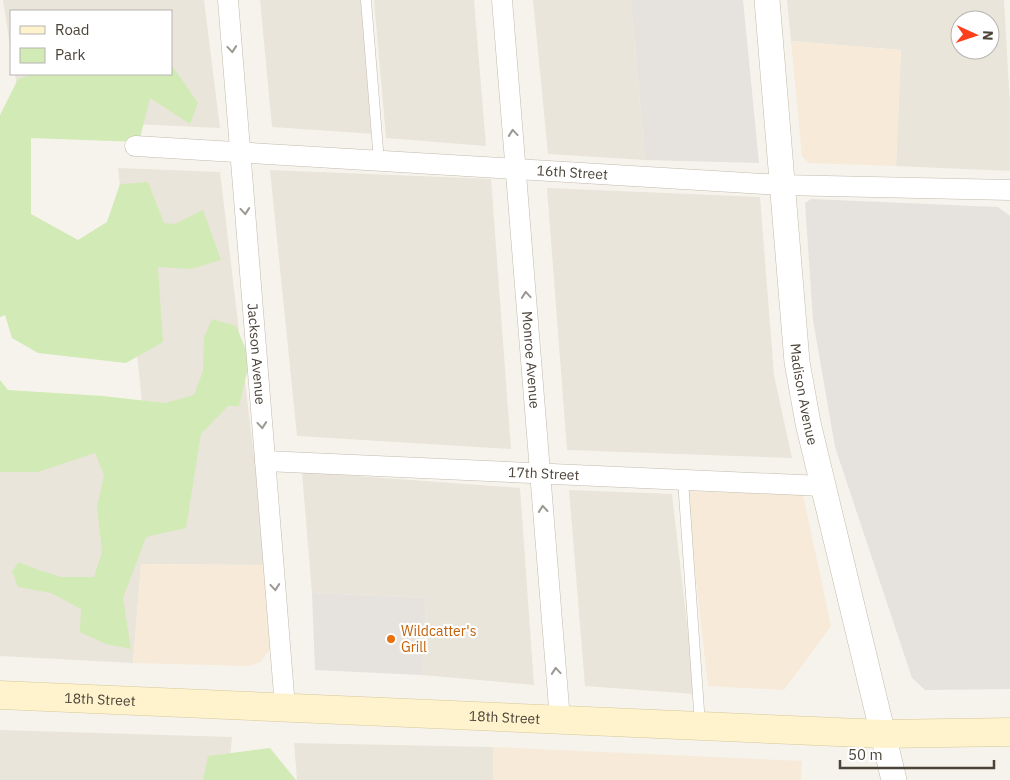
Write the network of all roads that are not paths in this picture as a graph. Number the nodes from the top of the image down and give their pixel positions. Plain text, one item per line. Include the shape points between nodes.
1 (228, 0) edge
2 (366, 0) edge
3 (502, 0) edge
4 (766, 0) edge
5 (135, 146) dead end
6 (240, 154) junction
7 (379, 162) junction
8 (516, 170) junction
9 (781, 185) junction
10 (1010, 190) edge
11 (265, 461) junction
12 (540, 474) junction
13 (683, 480) junction
14 (822, 486) junction
15 (0, 694) edge
16 (285, 707) junction
17 (560, 720) junction
18 (700, 726) junction
19 (1010, 732) edge
20 (883, 734) junction
21 (894, 780) edge

1 -> 6 street, Jackson Avenue
2 - 7 lane
8 -> 3 street, Monroe Avenue
4 - 9 street, Madison Avenue
5 - 6 street, 16th Street
6 - 7 street, 16th Street
6 -> 11 street, Jackson Avenue
7 - 8 street, 16th Street
8 - 9 street, 16th Street
12 -> 8 street, Monroe Avenue
9 - 10 street, 16th Street
9 - 14 street, Madison Avenue via 797,362
11 - 12 street, 17th Street
11 -> 16 street, Jackson Avenue
12 - 13 street, 17th Street
17 -> 12 street, Monroe Avenue
13 - 14 street, 17th Street
13 - 18 lane
14 - 20 street, Madison Avenue
15 - 16 main road, 18th Street
16 - 17 main road, 18th Street
17 - 18 main road, 18th Street
18 - 20 main road, 18th Street
19 - 20 main road, 18th Street
20 - 21 street, Madison Avenue

